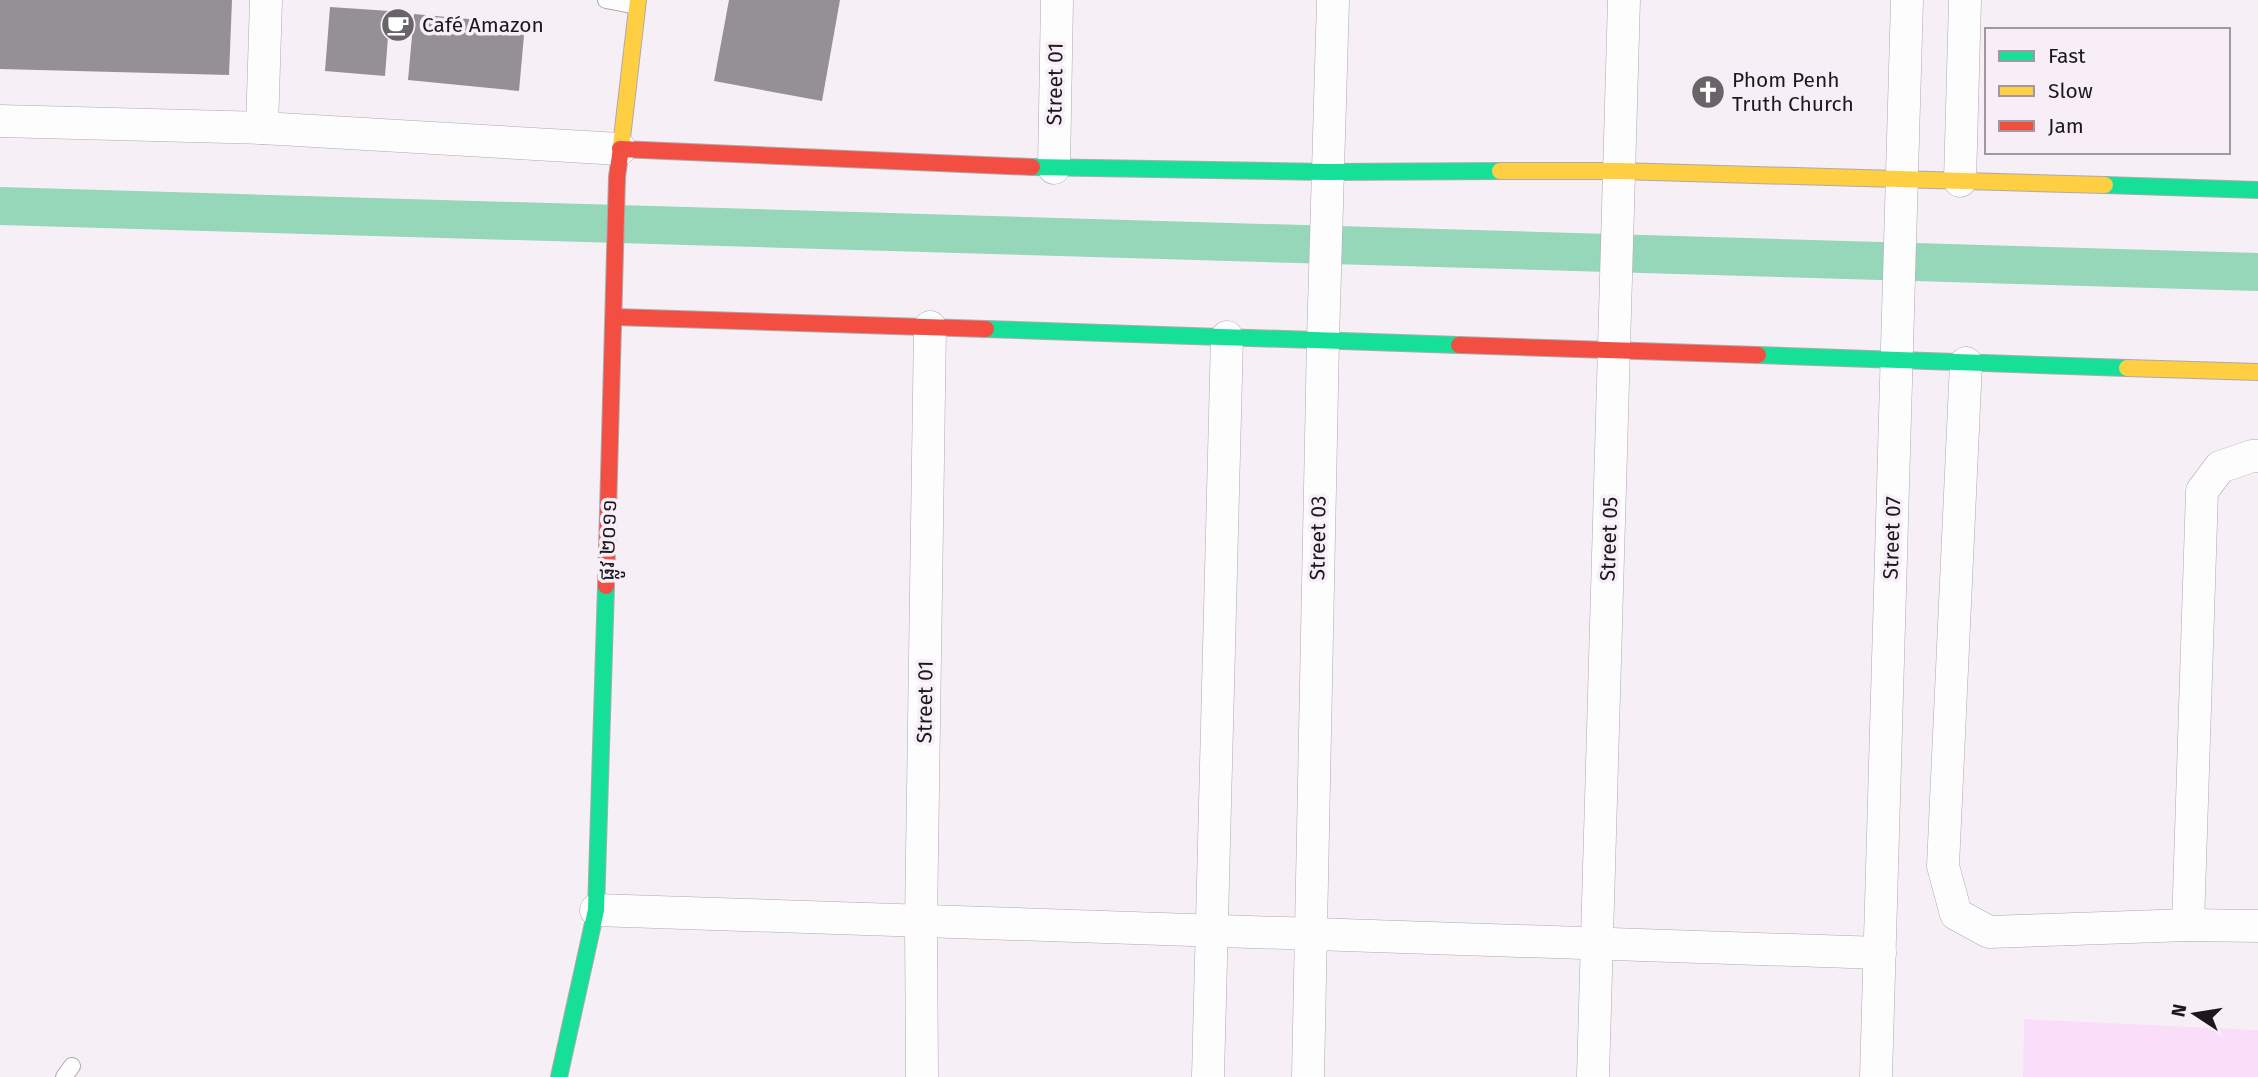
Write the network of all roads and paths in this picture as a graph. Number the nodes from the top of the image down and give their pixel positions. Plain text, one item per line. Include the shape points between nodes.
1 (266, 0) edge
2 (606, 0) edge
3 (1057, 0) edge
4 (1333, 0) edge
5 (1624, 0) edge
6 (1907, 0) edge
7 (1965, 0) edge
8 (638, 3) edge
9 (0, 121) edge
10 (262, 128) junction
11 (618, 163) junction
12 (1054, 168) junction
13 (1327, 178) junction
14 (1960, 181) junction
15 (1618, 185) junction
16 (2258, 190) edge
17 (1902, 194) junction
18 (615, 317) junction
19 (930, 327) junction
20 (1323, 333) junction
21 (1227, 337) junction
22 (1614, 341) junction
23 (1897, 359) junction
24 (1966, 363) junction
25 (2258, 372) edge
26 (2258, 456) edge
27 (596, 910) junction
28 (921, 922) junction
29 (2188, 925) junction
30 (2258, 926) edge
31 (1210, 931) junction
32 (1310, 934) junction
33 (1597, 944) junction
34 (1880, 953) junction
35 (559, 1077) edge
36 (922, 1077) edge
37 (1208, 1077) edge
38 (1308, 1077) edge
39 (1593, 1077) edge
40 (1876, 1077) edge

1 - 10 street
2 - 8 lane
3 - 12 street, Street 01
4 - 13 street, Street 03
5 - 15 street, Street 05
6 - 17 street, Street 07
7 - 14 street
8 - 11 street, ផ្លូវ ២០១១
9 - 10 street
10 - 11 street
11 - 12 street
11 - 18 street, ផ្លូវ ២០១១
12 - 13 street
13 - 15 street
13 - 20 street, Street 03
14 - 16 street
14 - 17 street
15 - 17 street
15 - 22 street, Street 05
17 - 23 street, Street 07
18 - 19 street
18 - 27 street, ផ្លូវ ២០១១
19 - 21 street
19 - 28 street, Street 01
20 - 21 street
20 - 22 street
20 - 32 street, Street 03
21 - 31 street
22 - 23 street
22 - 33 street, Street 05
23 - 24 street
23 - 34 street, Street 07
24 - 25 street
24 - 29 street via 1943,866 1956,914 1989,932
26 - 29 street via 2220,467 2202,491
27 - 28 street
27 - 35 street, ផ្លូវ ២០១១
28 - 31 street
28 - 36 street, Street 01
29 - 30 street
31 - 32 street
31 - 37 street
32 - 33 street
32 - 38 street, Street 03
33 - 34 street
33 - 39 street, Street 05
34 - 40 street, Street 07

